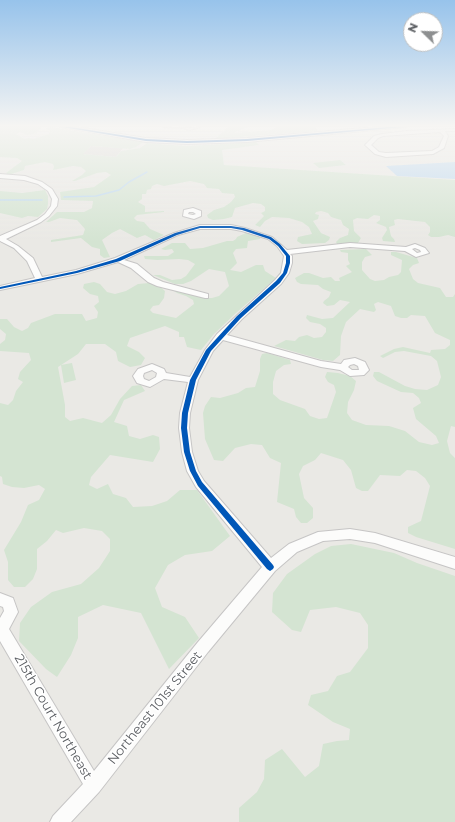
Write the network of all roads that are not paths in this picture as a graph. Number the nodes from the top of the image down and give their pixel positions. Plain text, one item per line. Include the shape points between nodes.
1 (0, 176) edge
2 (194, 217) dead end
3 (200, 227) junction
4 (1, 238) edge
5 (408, 249) dead end
6 (286, 252) junction
7 (118, 260) junction
8 (39, 279) junction
9 (0, 288) edge
10 (205, 296) dead end
11 (220, 336) junction
12 (343, 367) dead end
13 (162, 376) dead end
14 (193, 380) junction
15 (455, 563) edge
16 (270, 567) junction
17 (0, 599) edge
18 (0, 628) edge
19 (93, 786) junction
20 (58, 822) edge

1 - 4 street via 25,178 40,183 50,190 55,199 54,206 39,221
2 - 3 street
3 - 6 street via 231,227 252,231 270,238
3 - 7 street via 176,234
4 - 8 street via 30,260
5 - 6 street via 350,245
6 - 11 street via 288,263 282,278
7 - 8 street via 77,272
7 - 10 street via 134,266 160,284
8 - 9 street
11 - 12 street via 321,364
11 - 14 street via 209,350
13 - 14 street
14 - 16 street via 184,428 193,471 200,484
15 - 16 street, Northeast 101st Street via 375,538 350,534 322,536 293,548
16 - 19 street, Northeast 101st Street
17 - 18 street via 8,603 11,612
18 - 19 street, 215th Court Northeast
19 - 20 street, Northeast 101st Street

